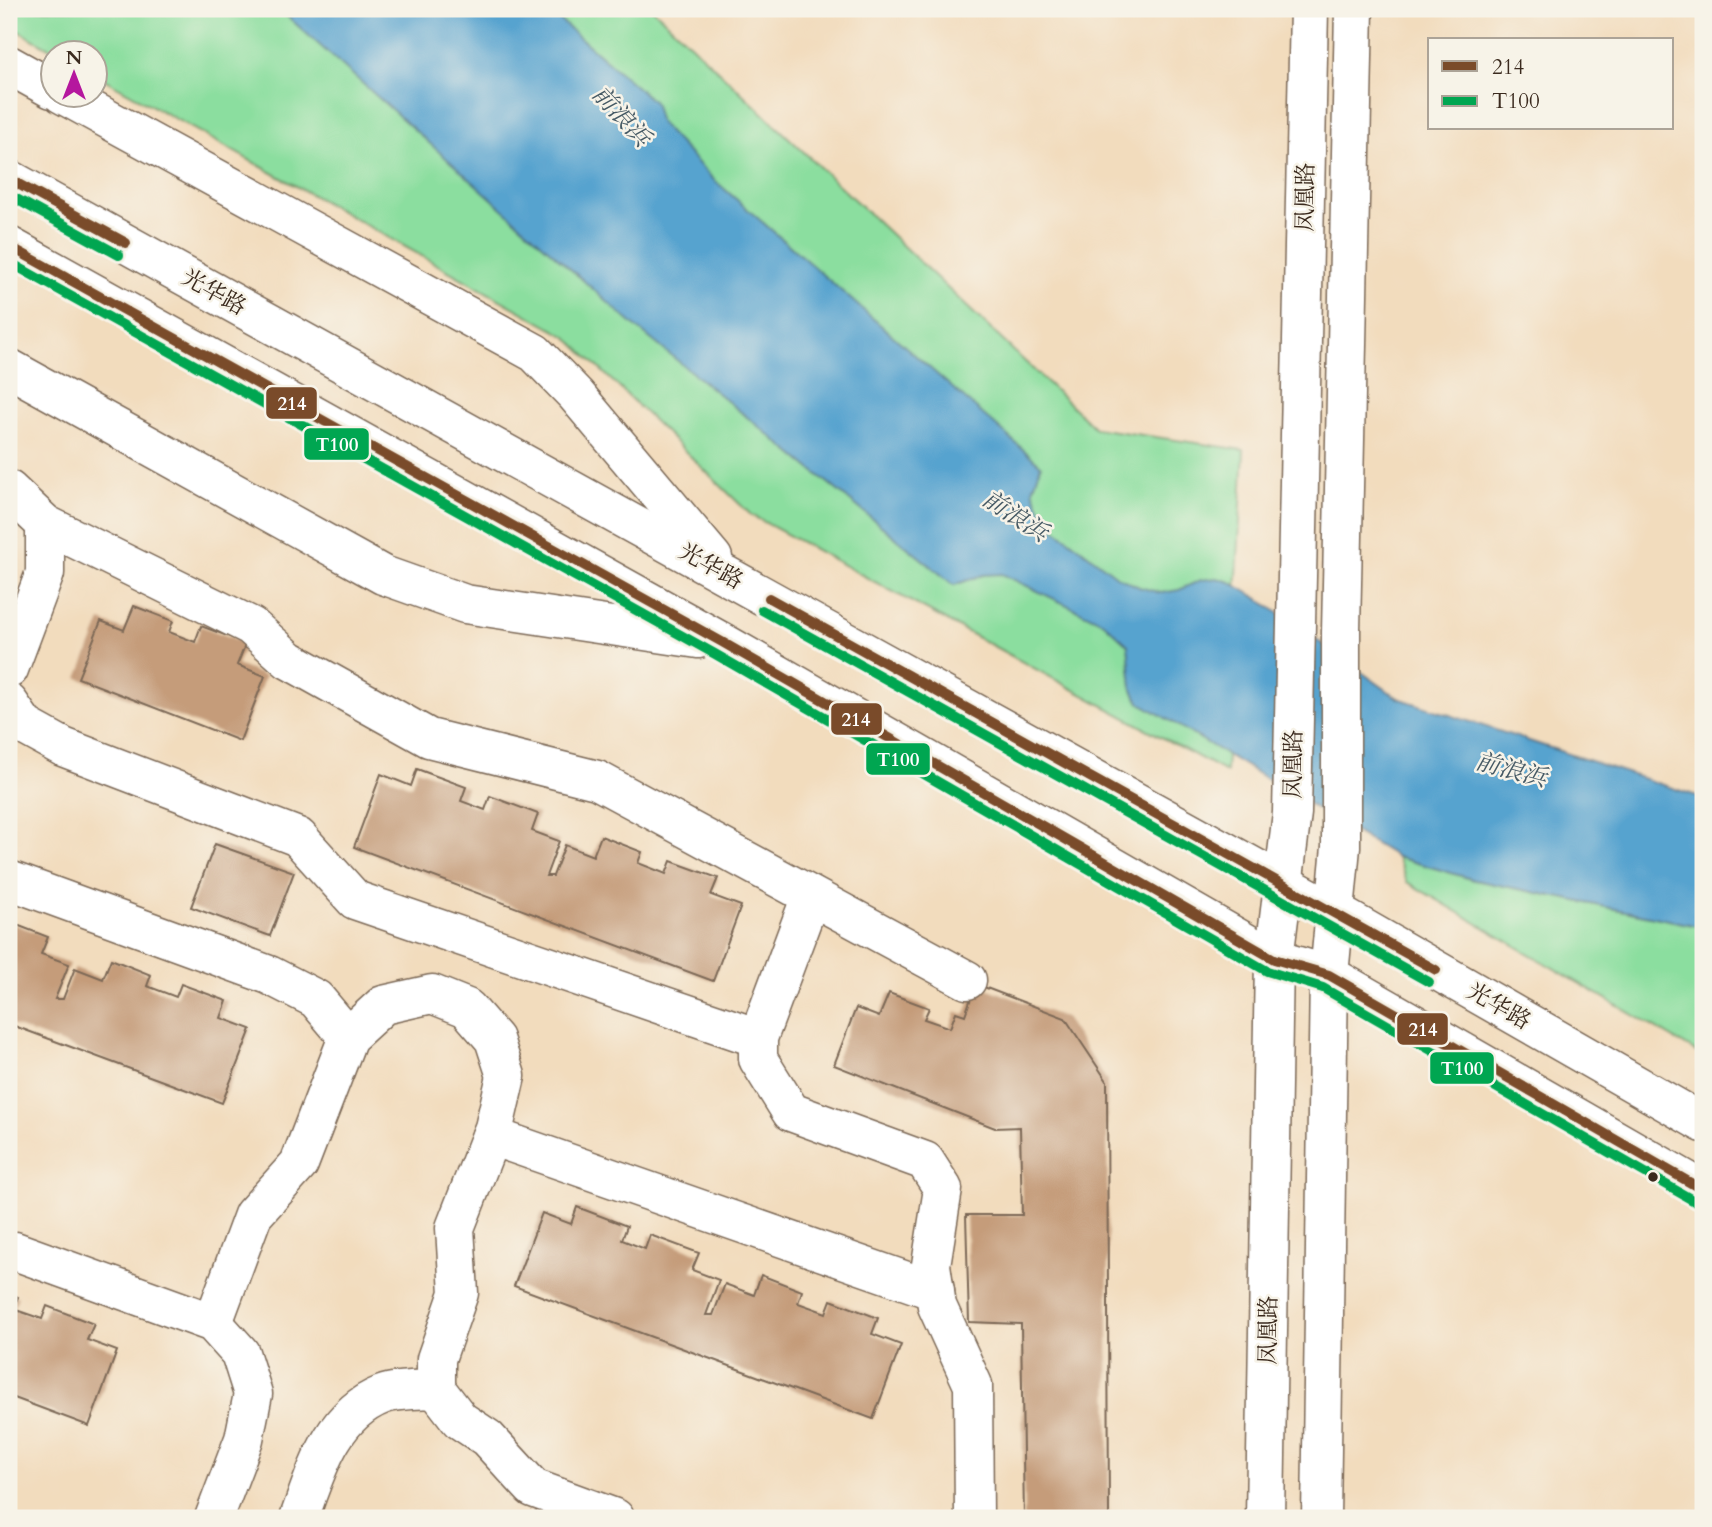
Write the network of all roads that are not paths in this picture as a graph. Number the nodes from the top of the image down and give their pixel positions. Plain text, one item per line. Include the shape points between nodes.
1 (1309, 9) edge
2 (1354, 9) edge
3 (9, 65) edge
4 (38, 81) edge
5 (88, 108) edge
6 (9, 179) edge
7 (9, 246) edge
8 (9, 368) edge
9 (9, 490) edge
10 (45, 524) junction
11 (728, 575) junction
12 (722, 642) junction
13 (9, 669) edge
14 (9, 703) edge
15 (9, 880) edge
16 (1284, 886) junction
17 (811, 896) junction
18 (1335, 912) junction
19 (1274, 959) junction
20 (1329, 975) junction
21 (967, 980) dead end
22 (348, 1037) junction
23 (758, 1038) junction
24 (1703, 1123) edge
25 (491, 1136) junction
26 (1703, 1191) edge
27 (15, 1251) dead end
28 (935, 1291) junction
29 (213, 1323) junction
30 (436, 1389) junction
31 (214, 1518) edge
32 (299, 1518) edge
33 (615, 1518) edge
34 (974, 1518) edge
35 (1265, 1518) edge
36 (1321, 1518) edge

1 - 16 main road, 凤凰路 via 1292,813
2 - 18 main road, 凤凰路 via 1341,847
3 - 4 main road
5 - 11 main road via 536,353
6 - 11 main road, 光华路
7 - 12 main road
8 - 12 main road via 383,575 465,604
9 - 10 main road
10 - 13 main road via 45,573
10 - 17 main road via 251,626 289,660 429,738 597,780
11 - 16 main road, 光华路
12 - 19 main road
14 - 23 main road via 25,726 63,747 298,837 355,900
15 - 22 main road via 268,975 316,999
16 - 18 main road, 光华路
16 - 19 main road, 凤凰路
17 - 21 main road
17 - 23 main road
18 - 20 main road, 凤凰路
18 - 24 main road, 光华路
19 - 20 main road
19 - 35 main road, 凤凰路
20 - 26 main road
20 - 36 main road, 凤凰路
22 - 25 main road via 383,1005 432,994 467,1007 494,1039 506,1076
22 - 29 main road via 299,1164 253,1215
23 - 28 main road via 758,1059 791,1112 925,1161 943,1189 931,1265
25 - 28 main road
25 - 30 main road via 455,1228 459,1293 436,1359
27 - 29 main road
28 - 34 main road via 937,1306 973,1385
29 - 31 main road via 240,1353 253,1394 244,1439
30 - 32 main road via 383,1394 351,1415 324,1450
30 - 33 main road via 460,1420 487,1438 533,1488

